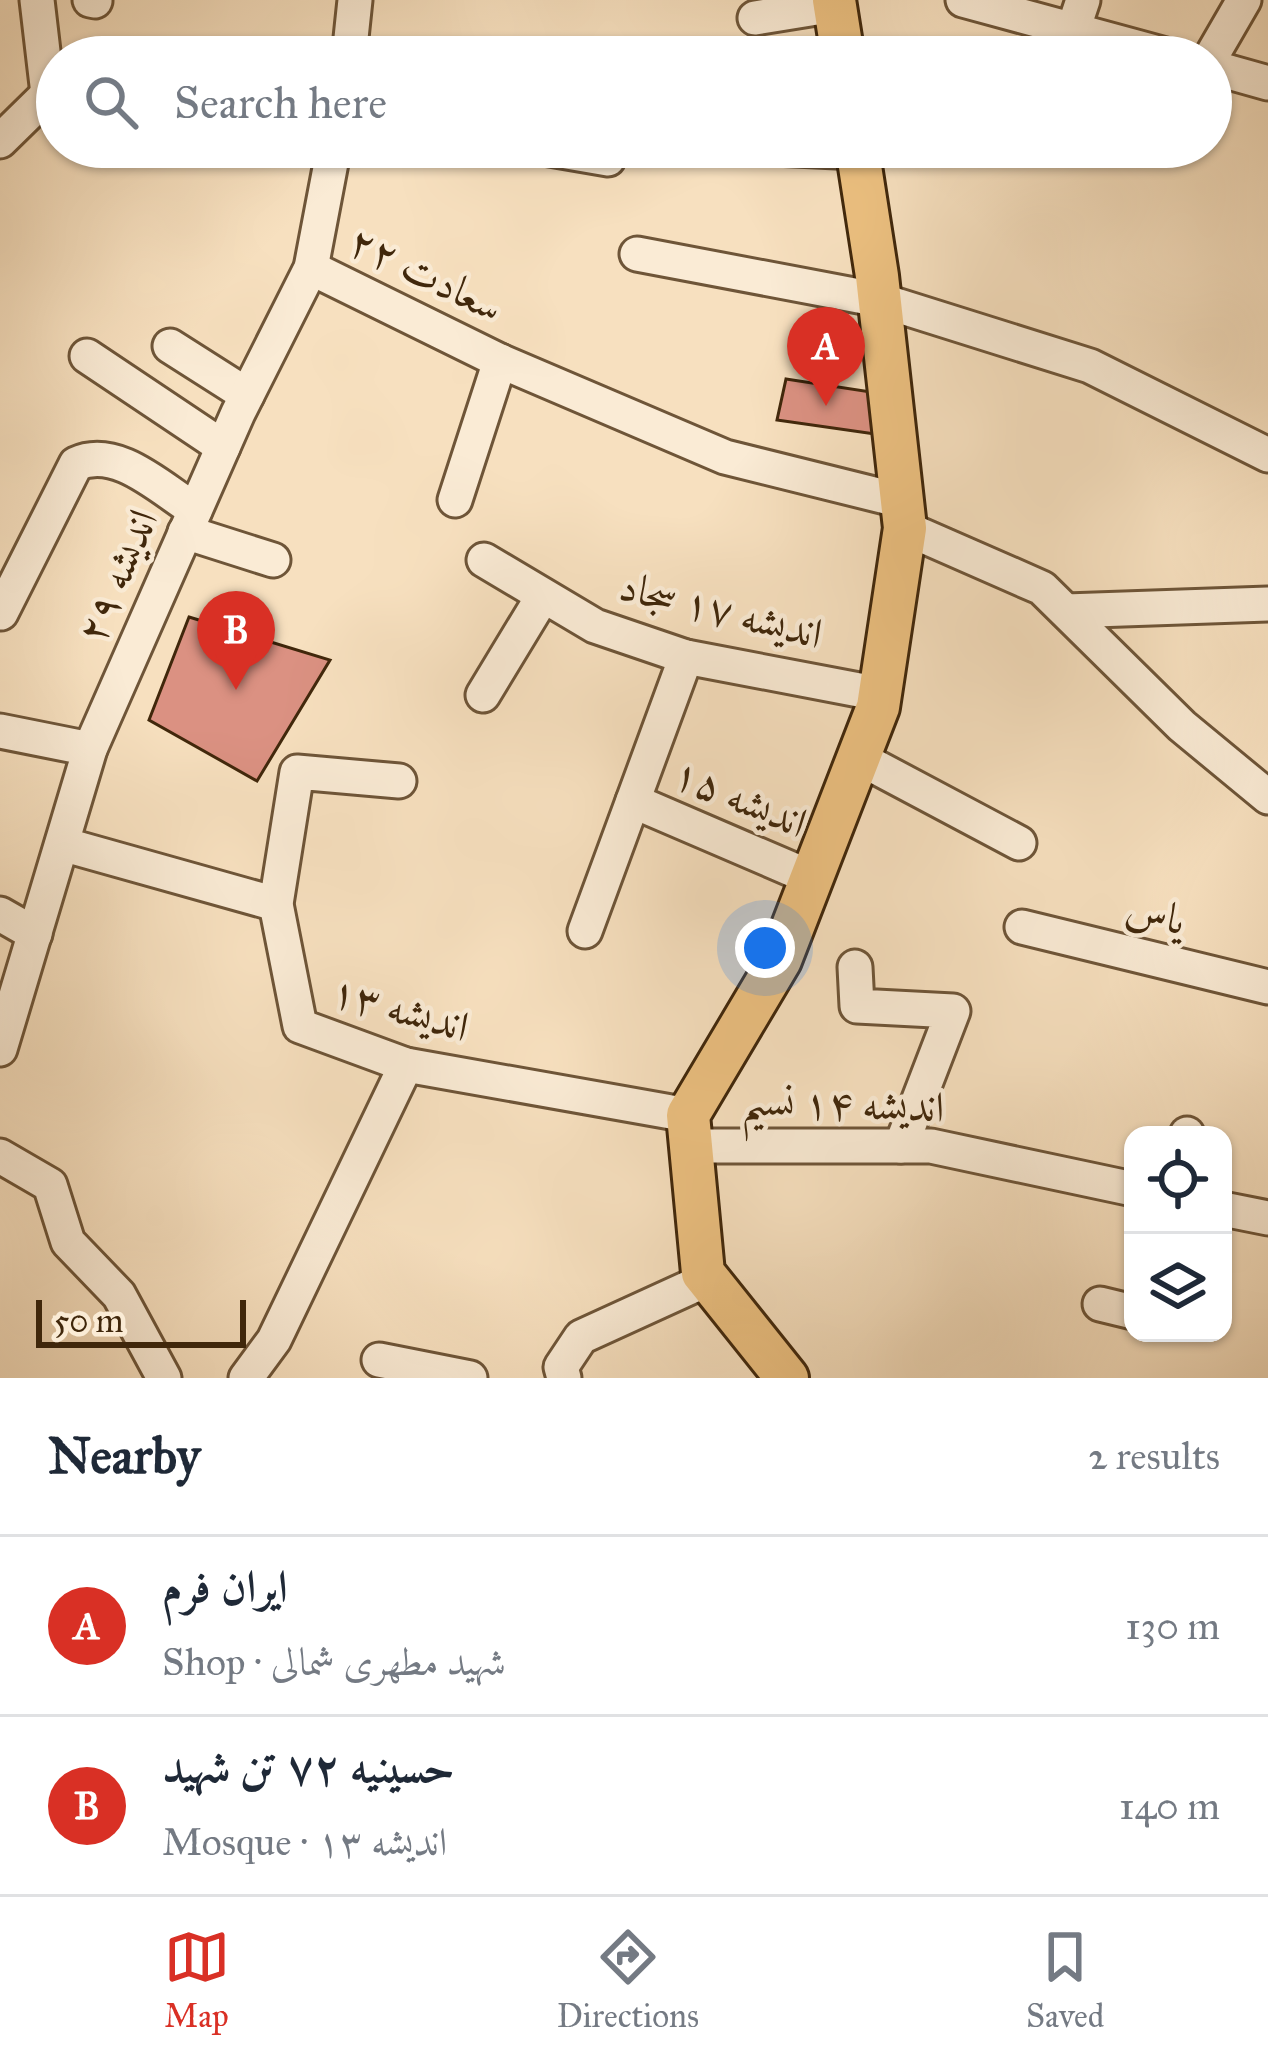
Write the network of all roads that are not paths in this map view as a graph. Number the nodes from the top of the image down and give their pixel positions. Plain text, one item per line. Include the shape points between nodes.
1 (38, 0) edge
2 (355, 0) edge
3 (963, 0) edge
4 (1244, 0) edge
5 (835, 3) edge
6 (755, 18) dead end
7 (1069, 28) edge
8 (43, 36) edge
9 (351, 36) edge
10 (840, 36) edge
11 (1223, 36) edge
12 (1232, 73) edge
13 (1268, 83) edge
14 (36, 108) edge
15 (2, 135) edge
16 (330, 168) edge
17 (861, 168) edge
18 (637, 254) dead end
19 (311, 268) junction
20 (880, 300) junction
21 (170, 346) dead end
22 (87, 356) dead end
23 (500, 361) junction
24 (247, 395) junction
25 (223, 447) junction
26 (1268, 455) edge
27 (455, 500) dead end
28 (903, 514) junction
29 (190, 521) junction
30 (273, 560) dead end
31 (484, 560) dead end
32 (543, 596) junction
33 (1268, 604) edge
34 (1066, 611) junction
35 (1, 613) edge
36 (686, 657) junction
37 (880, 694) junction
38 (483, 695) dead end
39 (0, 731) edge
40 (90, 749) junction
41 (859, 758) junction
42 (399, 781) dead end
43 (1268, 796) edge
44 (633, 801) junction
45 (1018, 843) dead end
46 (62, 844) junction
47 (812, 878) junction
48 (276, 904) junction
49 (0, 914) edge
50 (1022, 927) dead end
51 (586, 931) dead end
52 (34, 934) junction
53 (855, 967) dead end
54 (1268, 987) edge
55 (0, 1049) edge
56 (406, 1065) junction
57 (690, 1130) junction
58 (901, 1146) junction
59 (0, 1156) edge
60 (1124, 1187) edge
61 (1232, 1211) edge
62 (1268, 1218) edge
63 (708, 1280) junction
64 (379, 1360) dead end
65 (164, 1378) edge
66 (246, 1378) edge
67 (470, 1378) edge
68 (564, 1378) edge
69 (787, 1378) edge

1 - 8 street
2 - 9 street
3 - 7 street
4 - 11 street
5 - 6 street
5 - 10 main road
12 - 13 street
14 - 15 street
16 - 19 street, اندیشه ۲۹
17 - 20 main road
18 - 20 street
19 - 23 street, سعادت ۲۲
19 - 24 street, اندیشه ۲۹
20 - 26 street via 1090,366
20 - 28 main road
21 - 24 street
22 - 25 street
23 - 27 street
23 - 28 street, سعادت ۲۲ via 725,457
24 - 25 street, اندیشه ۲۹
25 - 29 street, اندیشه ۲۹
28 - 34 street, سعادت ۲۲ via 1042,588
28 - 37 main road
29 - 30 street
29 - 35 street via 113,458 76,464
29 - 40 street, اندیشه ۲۹
31 - 32 street, اندیشه ۱۷ سجاد
32 - 36 street, اندیشه ۱۷ سجاد via 595,626
32 - 38 street
33 - 34 street
34 - 43 street, سعادت ۲۲ via 1182,726
36 - 37 street, اندیشه ۱۷ سجاد
36 - 44 street
37 - 41 main road
39 - 40 street
40 - 46 street, اندیشه ۲۹
41 - 45 street
41 - 47 main road
42 - 48 street, اندیشه ۱۳ via 297,772
44 - 47 street, اندیشه ۱۵
44 - 51 street
46 - 48 street
46 - 52 street, اندیشه ۲۹
47 - 57 main road via 780,960
48 - 56 street, اندیشه ۱۳ via 300,1026
49 - 52 street
50 - 54 street, یاس
52 - 55 street, اندیشه ۲۹
53 - 58 street via 857,1006 953,1011
56 - 57 street, اندیشه ۱۳
56 - 66 street via 274,1340
57 - 58 street, اندیشه ۱۴ نسیم
57 - 63 main road
58 - 60 street, اندیشه ۱۴ نسیم
59 - 65 street via 50,1185 68,1242 119,1295
61 - 62 street
63 - 68 street via 581,1337 562,1367
63 - 69 main road
64 - 67 street

